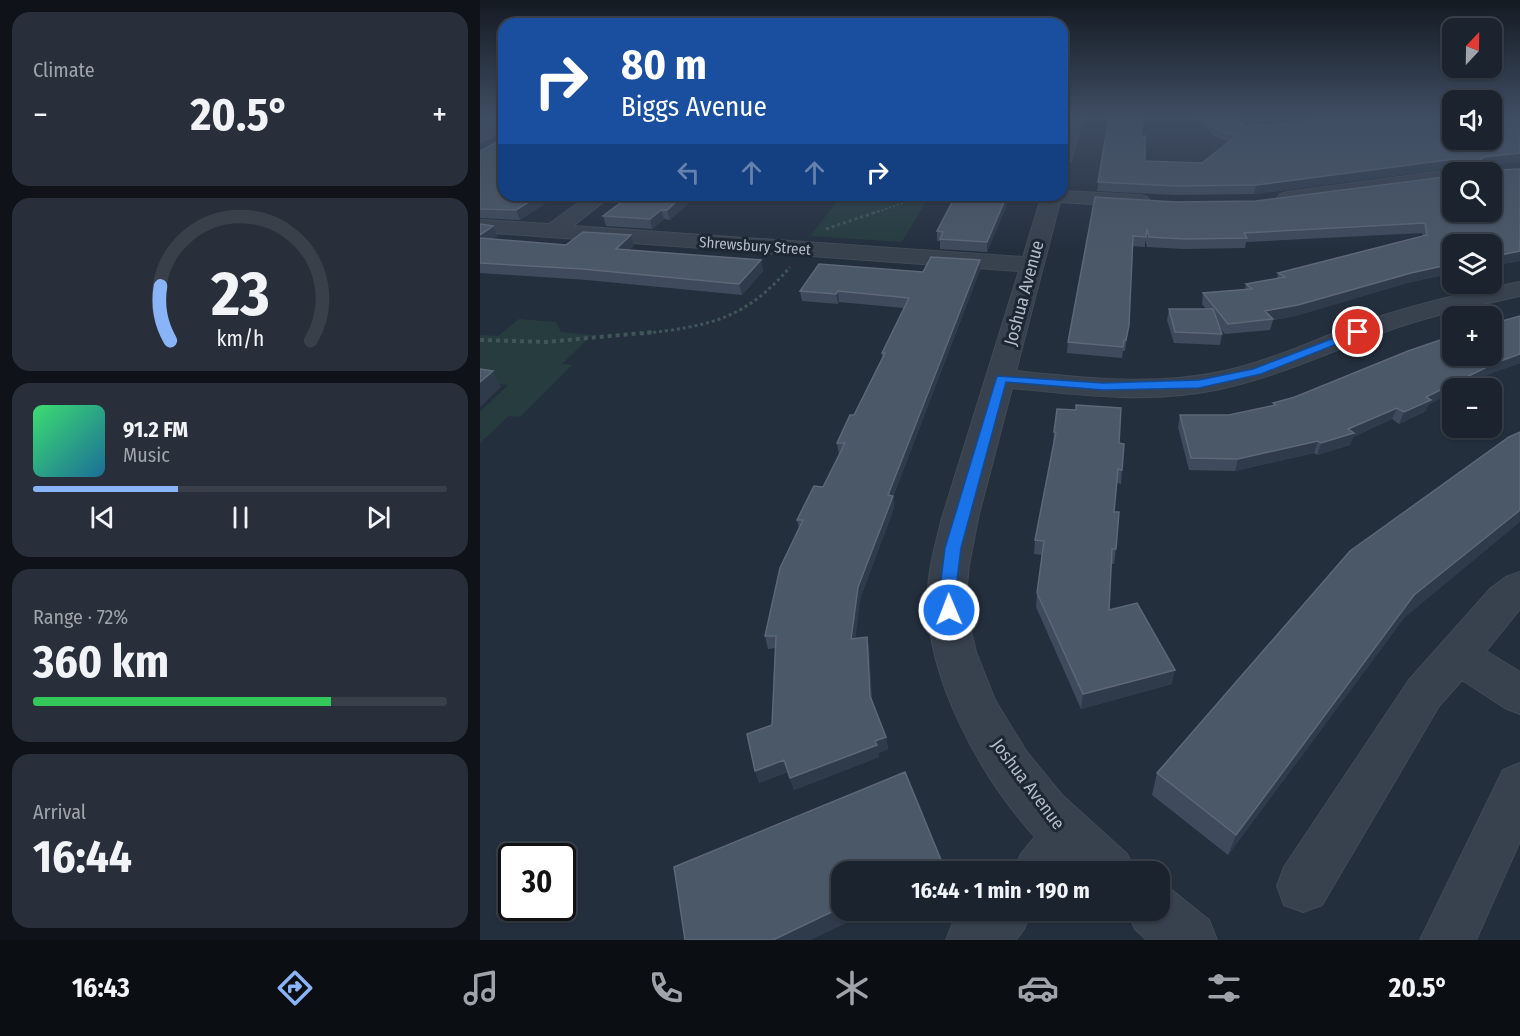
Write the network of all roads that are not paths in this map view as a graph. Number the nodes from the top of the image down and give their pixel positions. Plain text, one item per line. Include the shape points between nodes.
1 (1442, 177) edge
2 (1068, 196) edge
3 (594, 201) edge
4 (1050, 201) edge
5 (1268, 201) edge
6 (1157, 202) edge
7 (480, 226) edge
8 (552, 232) junction
9 (1031, 265) junction
10 (1520, 289) edge
11 (1001, 378) junction
12 (1520, 587) edge
13 (1458, 655) junction
14 (1520, 695) edge
15 (1520, 786) edge
16 (1054, 854) edge
17 (1075, 861) edge
18 (1303, 886) dead end
19 (1167, 921) edge
20 (1189, 940) edge
21 (1448, 940) edge

1 - 5 street
2 - 6 street
3 - 8 street
4 - 9 street, Joshua Avenue
7 - 8 street, Shrewsbury Street
8 - 9 street, Shrewsbury Street
9 - 11 street, Joshua Avenue
10 - 11 street via 1464,300 1358,332 1220,381 1119,387
11 - 16 street, Joshua Avenue via 953,548 947,596 950,625 968,690 1000,751 1043,811
12 - 13 street
13 - 14 street
13 - 18 street via 1424,693
15 - 21 street
16 - 17 street, Joshua Avenue
19 - 20 street

